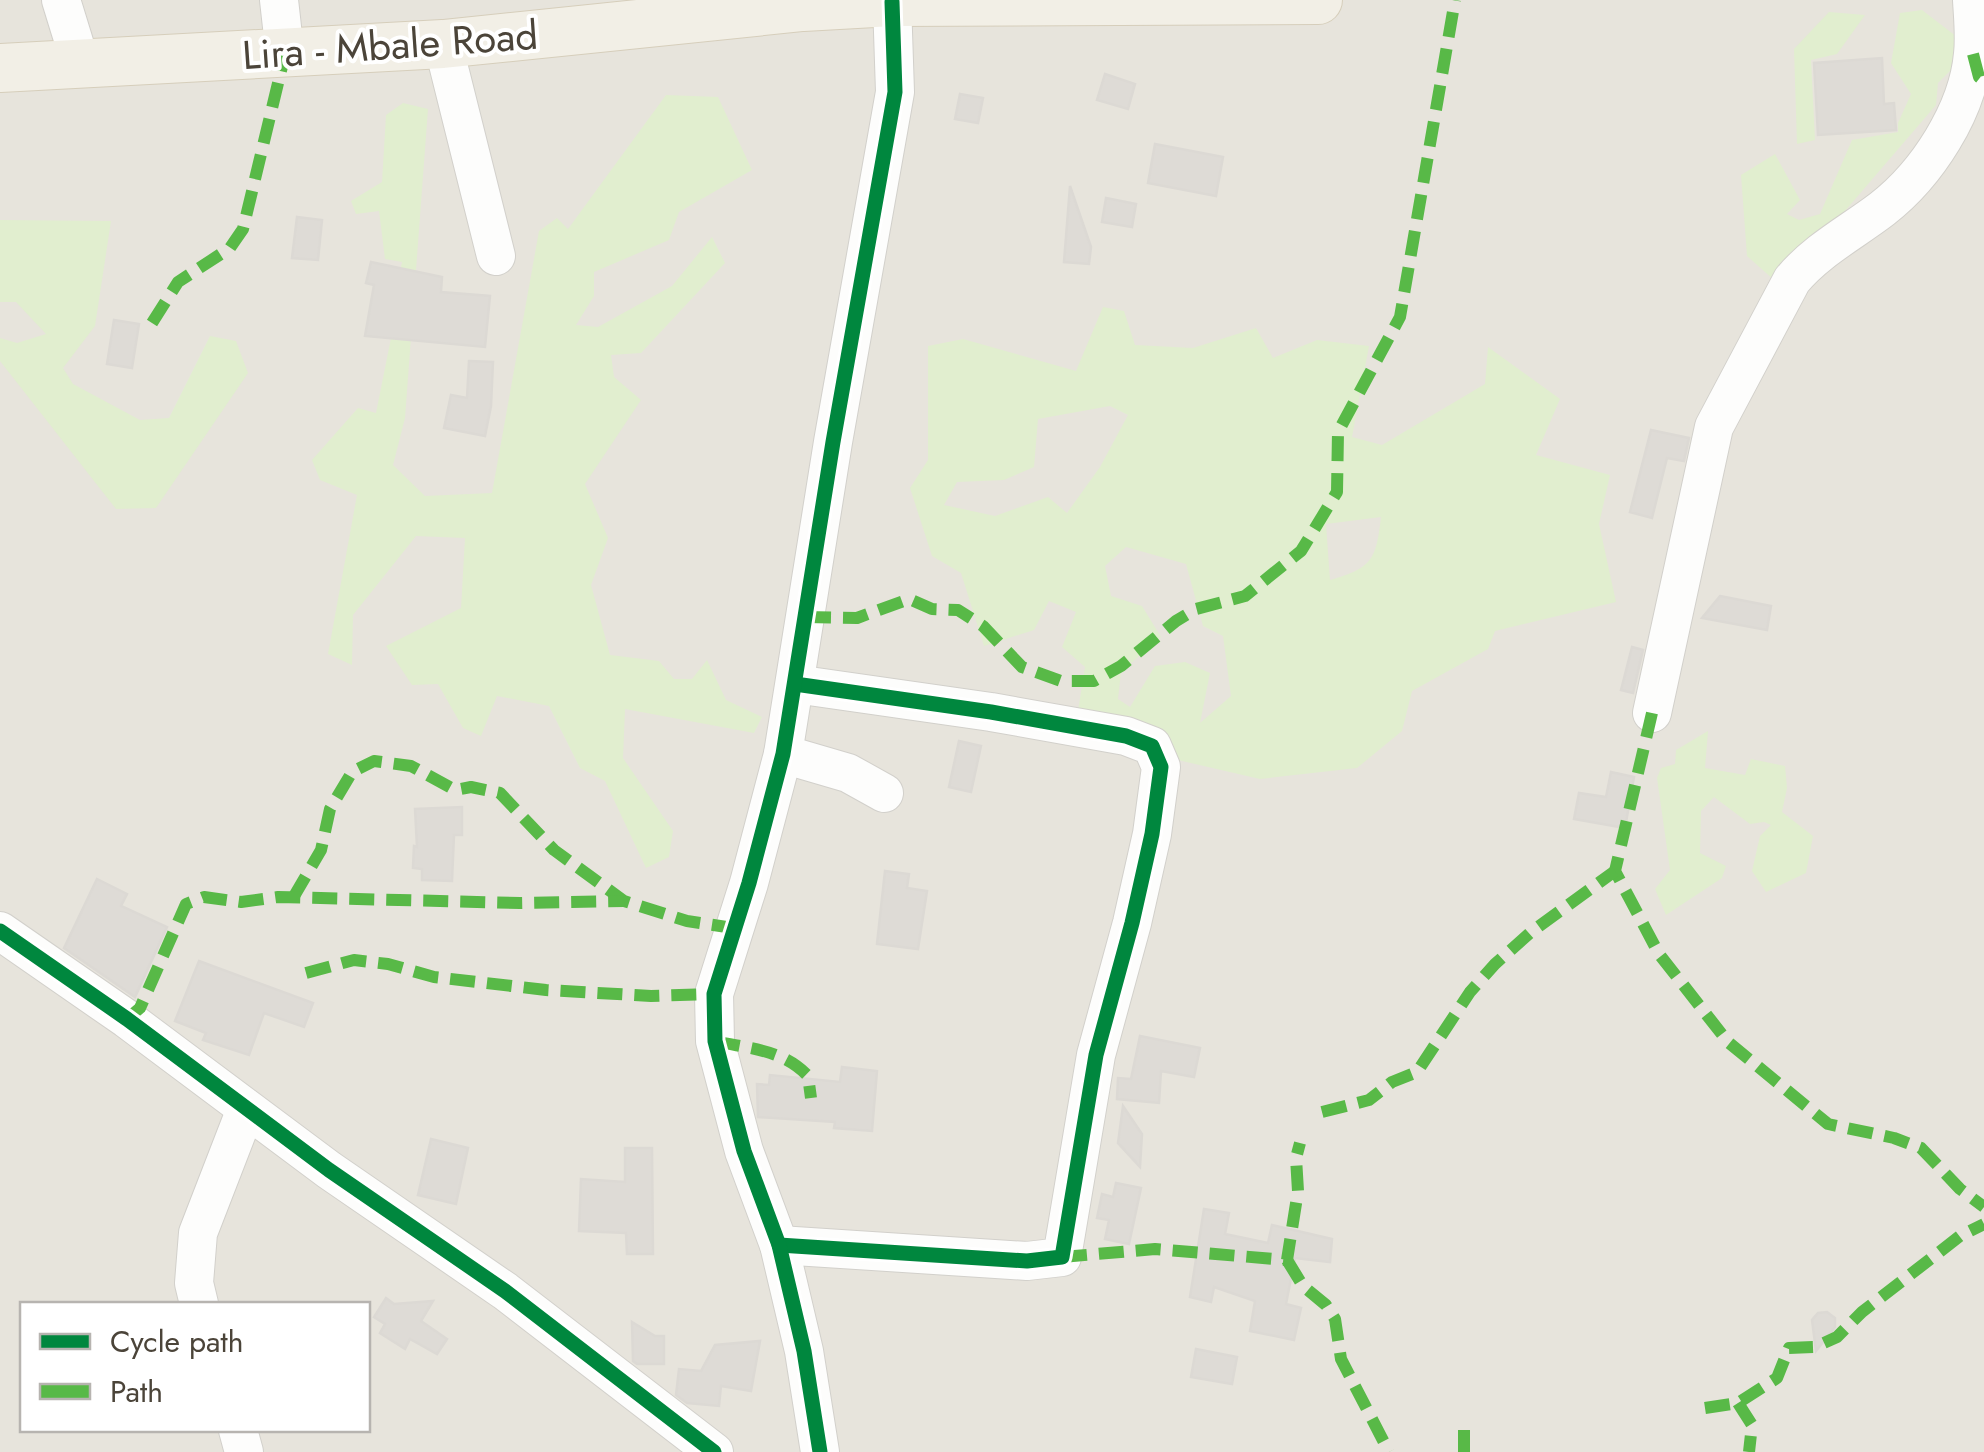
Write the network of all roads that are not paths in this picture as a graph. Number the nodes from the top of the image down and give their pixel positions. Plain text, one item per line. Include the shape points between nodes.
1 (61, 0) edge
2 (279, 0) edge
3 (1318, 0) edge
4 (1972, 0) edge
5 (892, 2) edge
6 (803, 4) edge
7 (444, 44) junction
8 (284, 54) junction
9 (80, 65) junction
10 (0, 68) edge
11 (496, 256) dead end
12 (795, 684) junction
13 (1652, 713) dead end
14 (783, 754) junction
15 (884, 794) dead end
16 (0, 931) edge
17 (246, 1109) junction
18 (779, 1245) junction
19 (199, 1302) edge
20 (714, 1452) edge
21 (820, 1452) edge

1 - 9 street
2 - 8 street
3 - 5 main road, Lira - Mbale Road
4 - 13 street via 1973,54 1947,134 1904,190 1792,280 1720,411
5 - 6 main road, Lira - Mbale Road
5 - 12 street via 895,92
6 - 7 main road, Lira - Mbale Road
7 - 8 main road, Lira - Mbale Road
7 - 11 street
8 - 9 main road, Lira - Mbale Road
9 - 10 main road, Lira - Mbale Road
12 - 14 street
12 - 18 street via 1126,736 1152,746 1161,766 1144,876 1096,1055 1062,1256 1027,1261
14 - 15 street via 848,773
14 - 18 street via 713,1014 744,1150
16 - 17 street
17 - 19 street via 198,1233
17 - 20 street via 505,1291
18 - 21 street

